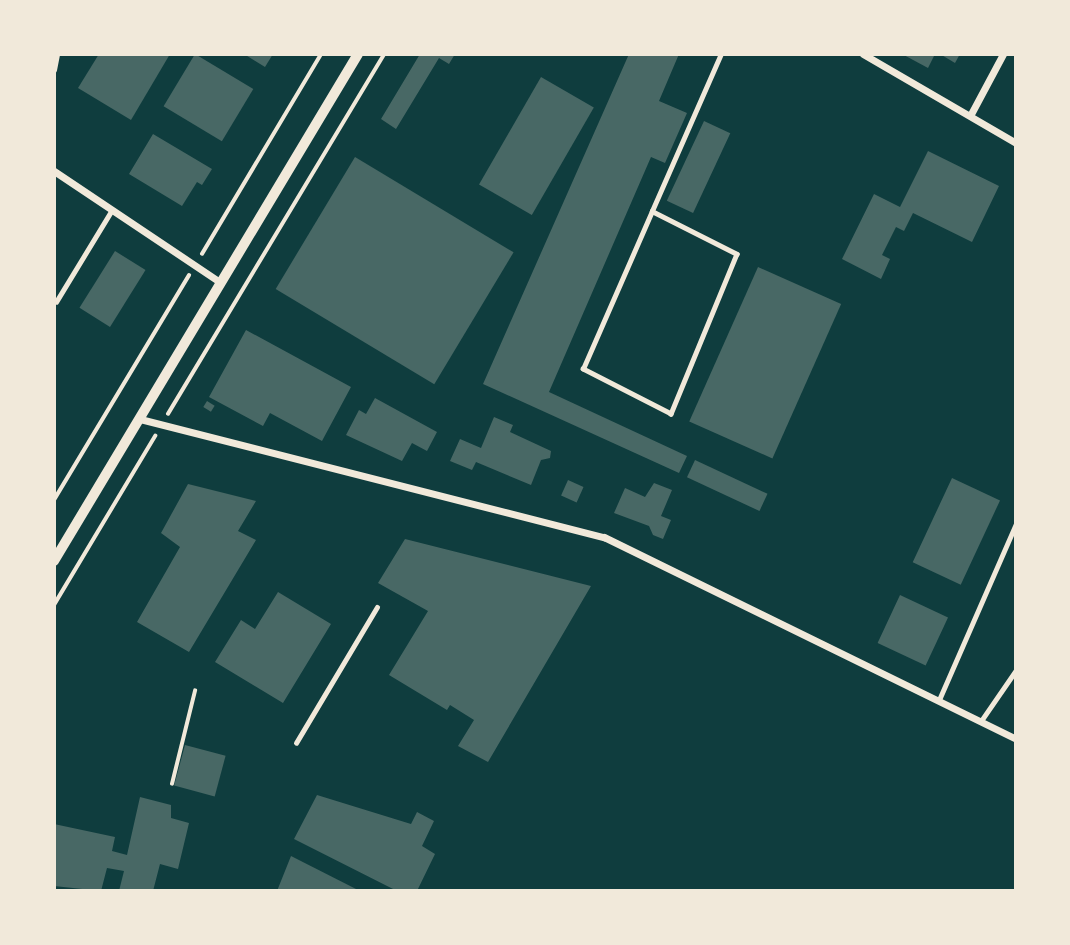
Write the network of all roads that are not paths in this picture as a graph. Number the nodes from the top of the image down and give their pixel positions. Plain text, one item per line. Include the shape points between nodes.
1 (57, 54) edge
2 (358, 54) edge
3 (721, 54) edge
4 (863, 54) edge
5 (1003, 54) edge
6 (54, 70) edge
7 (971, 114) junction
8 (1016, 143) edge
9 (54, 171) edge
10 (112, 210) junction
11 (652, 211) junction
12 (220, 283) junction
13 (57, 302) dead end
14 (140, 419) junction
15 (1016, 524) edge
16 (54, 561) edge
17 (377, 607) dead end
18 (1016, 670) edge
19 (939, 701) junction
20 (981, 722) junction
21 (1016, 739) edge
22 (296, 743) dead end

1 - 6 lane
2 - 12 street
3 - 11 lane
4 - 7 street
5 - 7 street
7 - 8 street
9 - 10 street
10 - 12 street
10 - 13 lane
11 - 11 lane via 584,372 671,414 737,254
12 - 14 street
14 - 16 street
14 - 19 street via 604,537
15 - 19 lane
17 - 22 lane
18 - 20 lane
19 - 20 street
20 - 21 street

